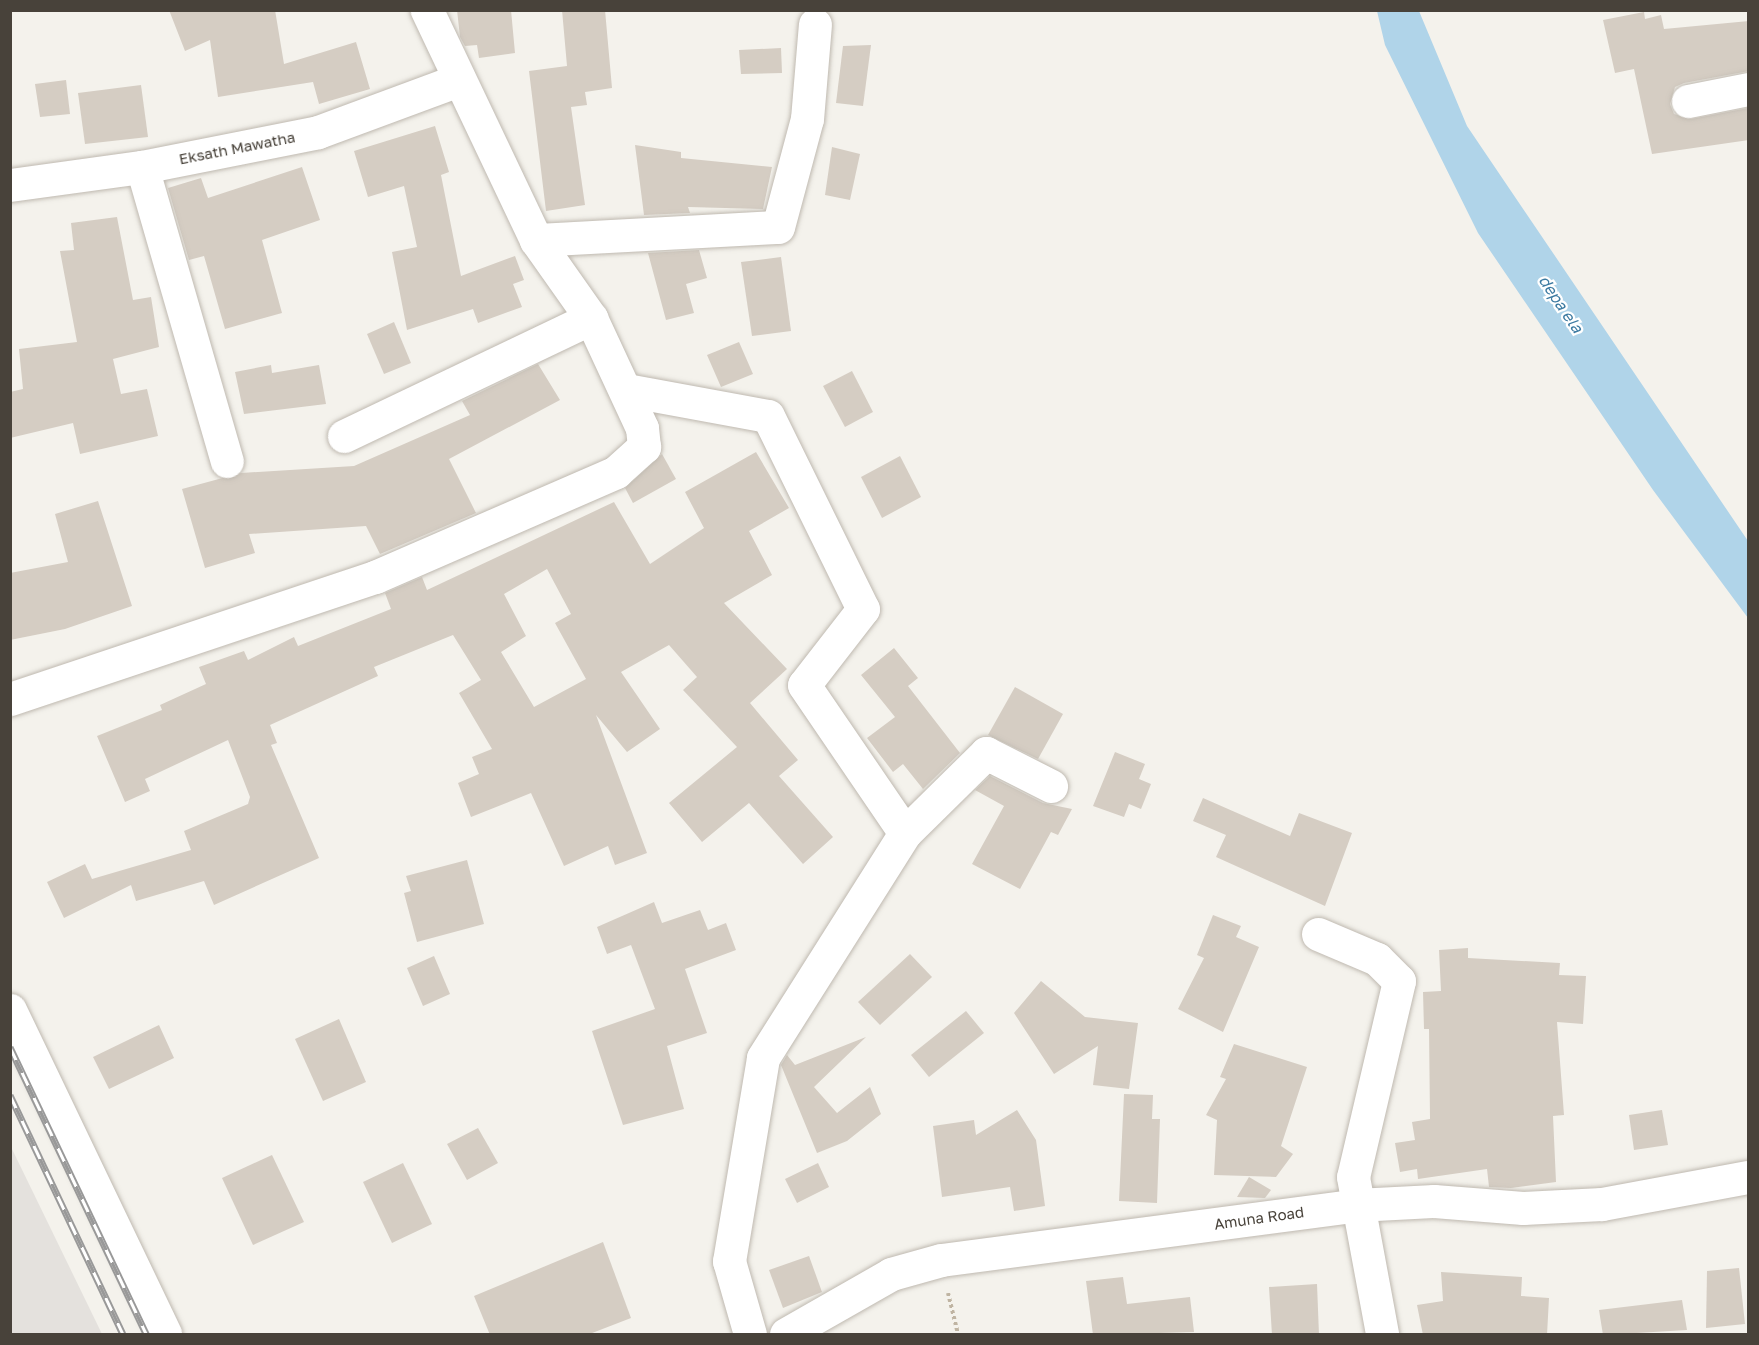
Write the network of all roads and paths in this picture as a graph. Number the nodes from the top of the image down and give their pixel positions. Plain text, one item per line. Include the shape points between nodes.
1 (427, 10) edge
2 (815, 24) dead end
3 (456, 81) junction
4 (1749, 89) edge
5 (1688, 101) dead end
6 (142, 167) junction
7 (10, 185) edge
8 (536, 240) junction
9 (591, 318) junction
10 (626, 390) junction
11 (344, 436) dead end
12 (227, 461) dead end
13 (10, 699) edge
14 (1051, 786) dead end
15 (905, 833) junction
16 (1318, 934) dead end
17 (10, 1010) edge
18 (1749, 1177) edge
19 (1356, 1205) junction
20 (941, 1260) junction
21 (165, 1335) edge
22 (750, 1335) edge
23 (786, 1335) edge
24 (958, 1335) edge
25 (1382, 1335) edge

1 - 3 street
2 - 8 street via 807,119 778,227
3 - 6 street, Eksath Mawatha via 318,132
3 - 8 street
4 - 5 street
6 - 7 street, Eksath Mawatha
6 - 12 street
8 - 9 street
9 - 10 street
9 - 11 street
10 - 13 street via 644,447 616,472 375,577
10 - 15 street via 768,416 863,609 804,686
14 - 15 street via 986,753
15 - 22 street via 763,1058 729,1261
16 - 19 street via 1377,959 1399,981 1353,1177
17 - 21 street
18 - 19 street, Amuna Road via 1602,1204 1523,1208 1434,1201
19 - 20 street, Amuna Road
19 - 25 street
20 - 23 street, Amuna Road via 891,1274
20 - 24 path

